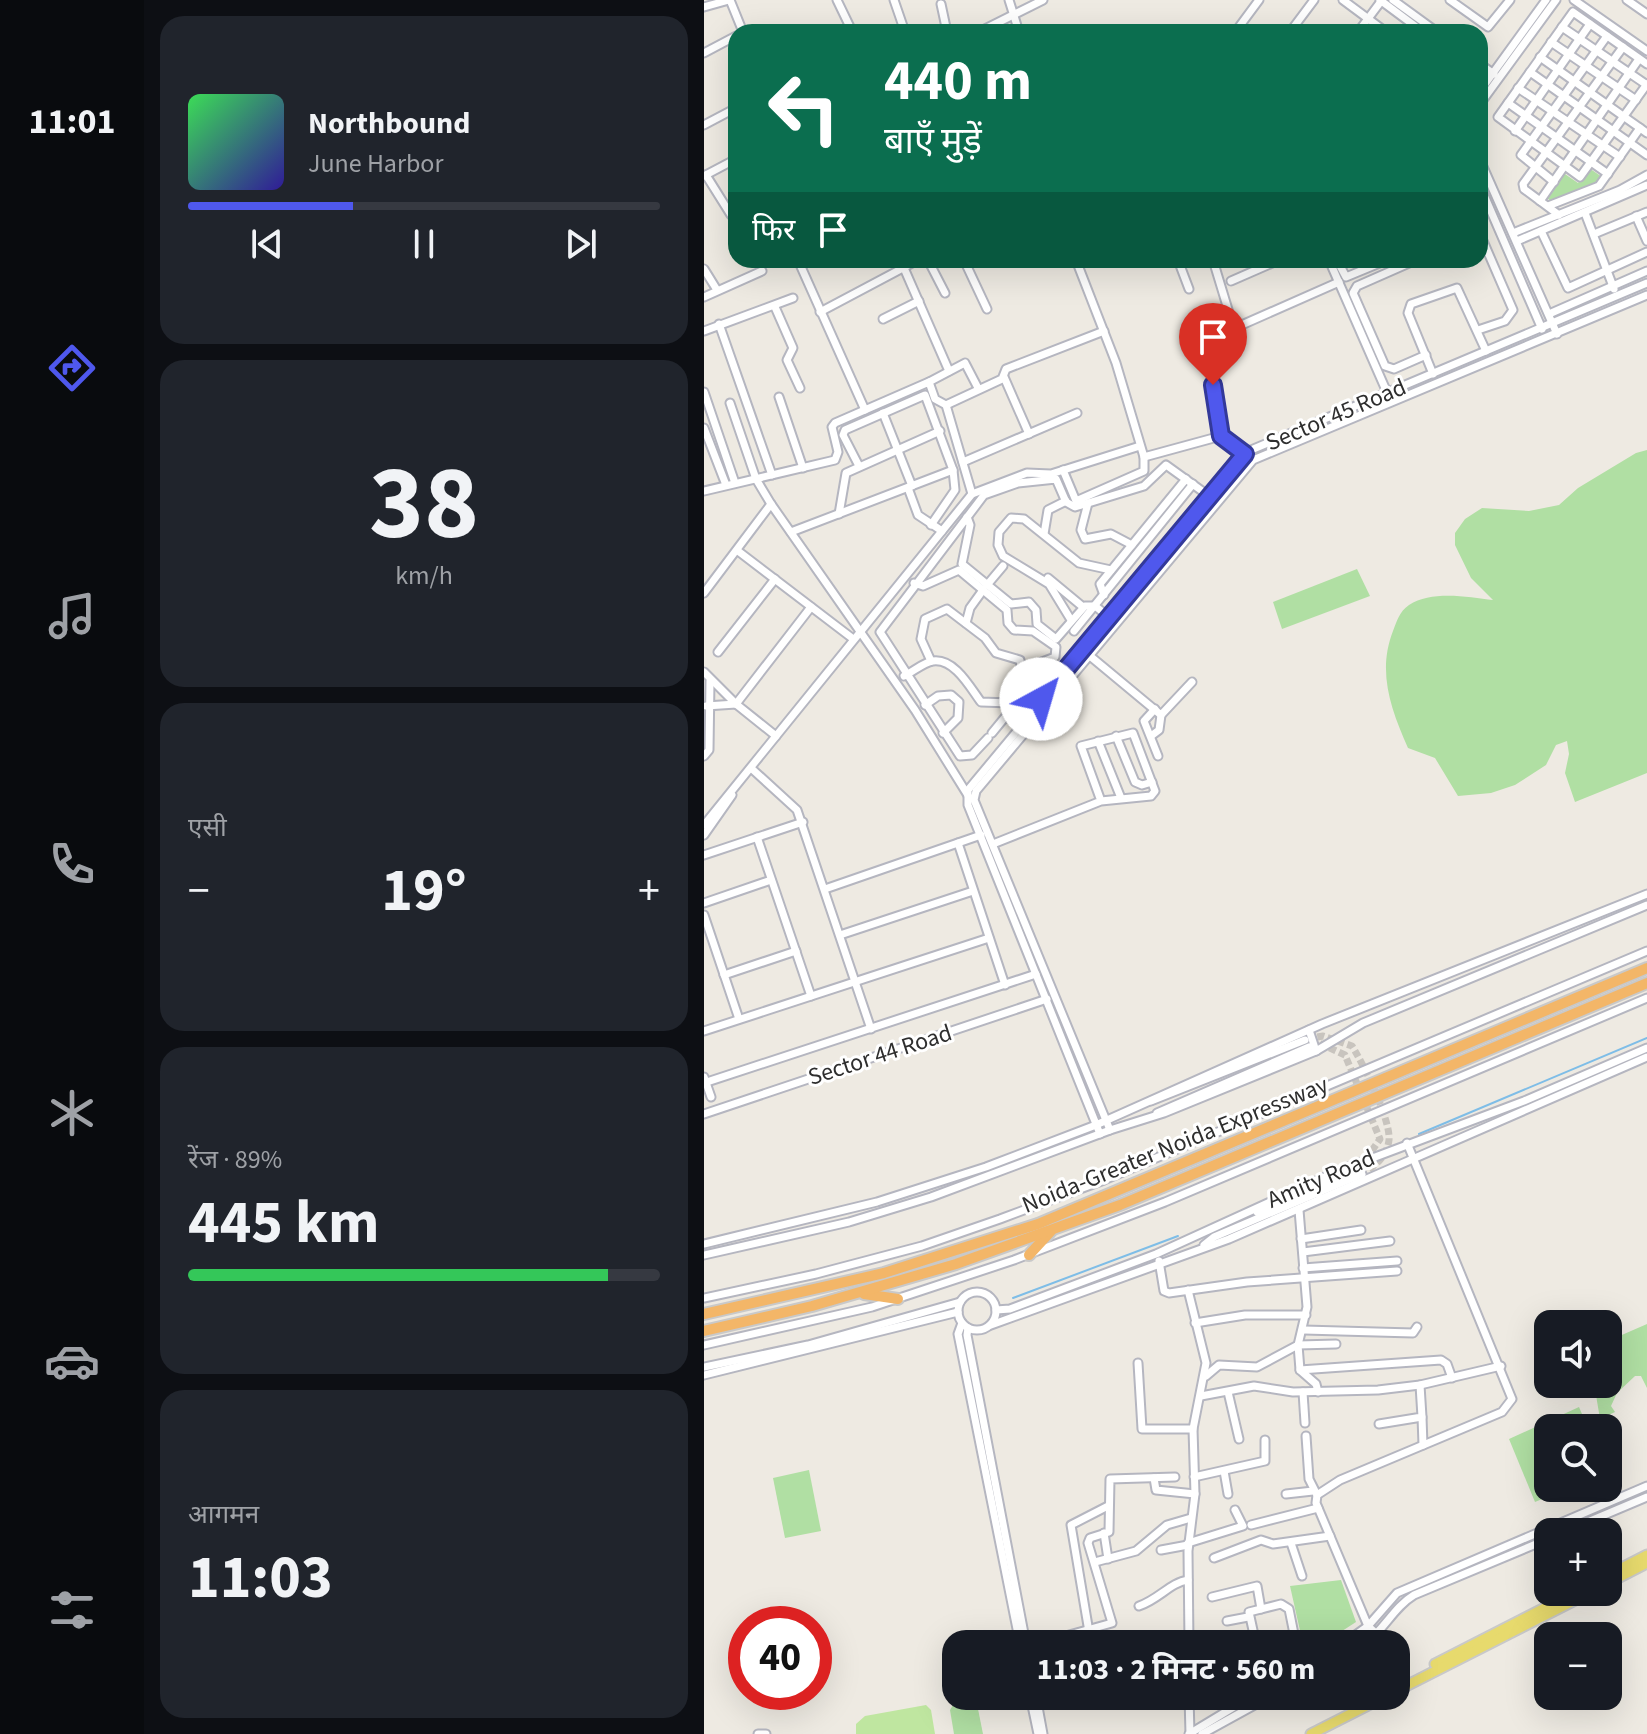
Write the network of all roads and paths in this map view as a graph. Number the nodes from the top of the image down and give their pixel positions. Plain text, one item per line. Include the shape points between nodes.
1 (729, 0) edge
2 (837, 0) edge
3 (894, 0) edge
4 (1009, 0) edge
5 (1259, 0) edge
6 (1314, 0) edge
7 (1343, 0) edge
8 (1381, 0) edge
9 (1393, 0) edge
10 (1450, 0) edge
11 (1510, 0) edge
12 (1546, 0) edge
13 (1556, 0) edge
14 (1627, 0) edge
15 (1038, 1) edge
16 (1578, 1) edge
17 (941, 4) dead end
18 (704, 7) edge
19 (1645, 9) edge
20 (1573, 12) junction
21 (1012, 16) junction
22 (1368, 19) junction
23 (740, 24) edge
24 (849, 24) edge
25 (902, 24) edge
26 (945, 24) edge
27 (996, 24) edge
28 (1016, 24) edge
29 (1241, 24) edge
30 (1296, 24) edge
31 (1364, 24) edge
32 (1375, 24) edge
33 (1412, 24) edge
34 (1426, 24) edge
35 (1484, 24) edge
36 (1590, 24) junction
37 (1488, 27) edge
38 (1562, 27) junction
39 (1607, 36) junction
40 (1580, 39) junction
41 (728, 40) edge
42 (1551, 42) junction
43 (1623, 47) junction
44 (1597, 50) junction
45 (1647, 51) edge
46 (704, 53) edge
47 (1570, 54) junction
48 (1540, 57) junction
49 (1639, 59) junction
50 (1613, 62) junction
51 (1647, 64) edge
52 (1586, 66) junction
53 (1558, 70) junction
54 (1530, 72) junction
55 (1488, 73) edge
56 (1630, 73) junction
57 (1488, 77) edge
58 (1602, 77) junction
59 (1494, 79) junction
60 (1574, 81) junction
61 (1488, 84) edge
62 (1548, 85) junction
63 (1647, 85) edge
64 (1518, 88) junction
65 (1619, 89) junction
66 (1488, 90) edge
67 (1591, 93) junction
68 (1564, 96) junction
69 (1636, 100) junction
70 (1536, 101) junction
71 (1508, 103) junction
72 (1607, 105) junction
73 (1580, 108) junction
74 (728, 112) edge
75 (1553, 112) junction
76 (1526, 116) junction
77 (1624, 116) junction
78 (1597, 120) junction
79 (1569, 123) junction
80 (704, 125) edge
81 (1542, 127) junction
82 (1644, 130) edge
83 (1515, 131) junction
84 (1613, 131) junction
85 (1586, 135) junction
86 (1558, 138) junction
87 (1531, 142) junction
88 (1629, 143) junction
89 (1603, 146) junction
90 (1575, 151) junction
91 (1546, 153) junction
92 (1647, 155) edge
93 (1620, 157) junction
94 (1592, 162) junction
95 (728, 163) edge
96 (1564, 166) junction
97 (1536, 169) junction
98 (1608, 174) junction
99 (1647, 175) edge
100 (705, 176) edge
101 (1488, 178) edge
102 (1554, 182) junction
103 (1647, 185) edge
104 (1540, 201) junction
105 (1488, 204) edge
106 (1548, 206) junction
107 (728, 210) edge
108 (1647, 212) edge
109 (1585, 213) junction
110 (1559, 215) junction
111 (1636, 216) junction
112 (1541, 231) junction
113 (1594, 234) junction
114 (1515, 237) junction
115 (1647, 241) edge
116 (1488, 252) edge
117 (1647, 252) edge
118 (801, 268) edge
119 (904, 268) joint
120 (932, 268) edge
121 (968, 268) edge
122 (1079, 268) edge
123 (1181, 268) edge
124 (1215, 268) edge
125 (1261, 268) edge
126 (1333, 268) edge
127 (1341, 268) edge
128 (1368, 268) edge
129 (1398, 268) edge
130 (704, 269) edge
131 (1608, 269) junction
132 (762, 271) dead end
133 (1647, 271) edge
134 (1231, 281) dead end
135 (1339, 282) junction
136 (1647, 283) edge
137 (1613, 285) junction
138 (1189, 289) dead end
139 (717, 290) junction
140 (945, 293) dead end
141 (1647, 295) edge
142 (1616, 296) junction
143 (704, 297) edge
144 (793, 298) dead end
145 (919, 301) junction
146 (775, 307) junction
147 (987, 309) dead end
148 (820, 312) junction
149 (1549, 314) junction
150 (883, 319) dead end
151 (1553, 323) junction
152 (719, 324) junction
153 (1542, 328) junction
154 (1478, 330) junction
155 (704, 331) edge
156 (1104, 331) junction
157 (1557, 334) junction
158 (1219, 335) dead end
159 (1546, 338) junction
160 (1486, 351) junction
161 (1426, 355) junction
162 (949, 371) junction
163 (1433, 374) junction
164 (1004, 377) junction
165 (929, 382) junction
166 (800, 388) dead end
167 (978, 388) junction
168 (704, 392) edge
169 (1388, 393) junction
170 (779, 397) dead end
171 (730, 403) dead end
172 (1391, 403) junction
173 (946, 405) junction
174 (865, 410) junction
175 (883, 413) junction
176 (1077, 413) dead end
177 (704, 428) edge
178 (940, 431) junction
179 (1029, 434) junction
180 (1221, 436) junction
181 (1140, 446) junction
182 (898, 449) junction
183 (1245, 454) junction
184 (1144, 457) junction
185 (1253, 460) junction
186 (963, 462) junction
187 (859, 466) junction
188 (803, 468) junction
189 (953, 470) junction
190 (1063, 470) junction
191 (772, 475) junction
192 (756, 479) junction
193 (704, 481) edge
194 (1190, 482) junction
195 (730, 484) junction
196 (910, 487) junction
197 (706, 490) edge
198 (972, 494) junction
199 (1209, 496) junction
200 (1066, 501) junction
201 (1088, 503) junction
202 (771, 504) junction
203 (839, 514) junction
204 (967, 517) junction
205 (1045, 517) junction
206 (1029, 523) junction
207 (931, 525) junction
208 (942, 531) junction
209 (791, 532) junction
210 (1044, 534) junction
211 (1133, 549) junction
212 (738, 551) junction
213 (1003, 556) junction
214 (1017, 563) junction
215 (1003, 566) junction
216 (1111, 570) junction
217 (1048, 578) dead end
218 (775, 579) junction
219 (914, 583) junction
220 (985, 587) junction
221 (704, 593) edge
222 (1106, 593) junction
223 (1119, 604) junction
224 (1095, 606) junction
225 (811, 607) junction
226 (1083, 607) junction
227 (970, 608) junction
228 (950, 611) junction
229 (1109, 617) junction
230 (1071, 620) junction
231 (966, 623) junction
232 (1074, 631) dead end
233 (859, 632) junction
234 (852, 638) junction
235 (718, 652) dead end
236 (1090, 656) junction
237 (931, 661) junction
238 (704, 672) edge
239 (906, 676) junction
240 (1024, 678) junction
241 (710, 681) junction
242 (895, 681) junction
243 (1192, 682) dead end
244 (1028, 689) junction
245 (1041, 699) junction
246 (736, 704) junction
247 (925, 705) junction
248 (1015, 705) junction
249 (706, 706) edge
250 (1158, 712) junction
251 (1027, 716) junction
252 (943, 733) junction
253 (776, 736) junction
254 (1116, 736) junction
255 (1151, 736) junction
256 (1098, 741) junction
257 (704, 756) edge
258 (1158, 756) dead end
259 (751, 768) junction
260 (1152, 782) junction
261 (737, 786) junction
262 (972, 793) junction
263 (1121, 798) junction
264 (1101, 801) junction
265 (803, 822) junction
266 (704, 825) edge
267 (988, 832) junction
268 (704, 835) edge
269 (980, 836) junction
270 (757, 837) junction
271 (958, 843) junction
272 (993, 844) junction
273 (704, 855) edge
274 (771, 880) junction
275 (825, 889) junction
276 (973, 891) junction
277 (1647, 894) edge
278 (704, 903) edge
279 (1647, 905) edge
280 (704, 915) edge
281 (840, 935) junction
282 (989, 938) junction
283 (796, 951) junction
284 (1647, 951) edge
285 (1647, 968) edge
286 (1036, 974) junction
287 (724, 975) junction
288 (855, 982) junction
289 (1647, 983) edge
290 (1005, 985) junction
291 (811, 996) junction
292 (1055, 996) junction
293 (1647, 998) edge
294 (1046, 1000) junction
295 (739, 1019) junction
296 (871, 1029) junction
297 (1309, 1030) junction
298 (704, 1031) edge
299 (1310, 1046) junction
300 (1647, 1048) edge
301 (1647, 1057) edge
302 (705, 1081) edge
303 (1145, 1101) junction
304 (713, 1103) junction
305 (704, 1114) edge
306 (1105, 1120) junction
307 (1096, 1125) junction
308 (1110, 1130) junction
309 (1100, 1134) junction
310 (1407, 1143) junction
311 (1412, 1156) junction
312 (1299, 1210) junction
313 (1052, 1229) junction
314 (1361, 1230) dead end
315 (1199, 1233) junction
316 (1301, 1239) junction
317 (1390, 1241) dead end
318 (704, 1244) edge
319 (1200, 1248) junction
320 (1303, 1252) junction
321 (704, 1255) edge
322 (1029, 1255) junction
323 (1159, 1261) junction
324 (1397, 1261) dead end
325 (1303, 1268) junction
326 (1397, 1271) dead end
327 (979, 1273) junction
328 (967, 1277) junction
329 (1306, 1279) junction
330 (1188, 1290) junction
331 (983, 1292) junction
332 (858, 1293) junction
333 (969, 1293) junction
334 (704, 1298) edge
335 (898, 1299) junction
336 (960, 1302) junction
337 (996, 1310) junction
338 (958, 1312) junction
339 (704, 1314) edge
340 (1306, 1315) junction
341 (1195, 1323) junction
342 (991, 1325) junction
343 (965, 1326) junction
344 (1417, 1327) dead end
345 (1304, 1330) junction
346 (704, 1331) edge
347 (1336, 1344) dead end
348 (704, 1345) edge
349 (1298, 1345) junction
350 (1138, 1363) dead end
351 (1501, 1366) junction
352 (704, 1367) edge
353 (1300, 1370) junction
354 (704, 1375) edge
355 (1206, 1377) junction
356 (1452, 1378) junction
357 (1420, 1385) junction
358 (1228, 1392) junction
359 (1303, 1392) junction
360 (1318, 1392) junction
361 (1201, 1396) junction
362 (1422, 1417) junction
363 (1305, 1423) dead end
364 (1379, 1424) dead end
365 (1193, 1429) junction
366 (1306, 1436) dead end
367 (1239, 1439) dead end
368 (1265, 1440) dead end
369 (1423, 1445) junction
370 (1224, 1471) junction
371 (1175, 1477) dead end
372 (1194, 1477) junction
373 (1154, 1478) junction
374 (1647, 1486) edge
375 (1633, 1492) junction
376 (1315, 1493) junction
377 (1195, 1494) junction
378 (1228, 1494) dead end
379 (1286, 1494) dead end
380 (1647, 1497) edge
381 (1637, 1501) junction
382 (1108, 1506) junction
383 (1318, 1508) junction
384 (1235, 1510) dead end
385 (1191, 1518) junction
386 (1597, 1518) edge
387 (1251, 1525) dead end
388 (1107, 1532) junction
389 (1330, 1536) junction
390 (1291, 1543) junction
391 (1188, 1544) junction
392 (1534, 1545) edge
393 (1161, 1550) dead end
394 (1647, 1555) edge
395 (1214, 1558) dead end
396 (1108, 1559) junction
397 (1095, 1562) junction
398 (1647, 1563) edge
399 (1622, 1568) edge
400 (1302, 1576) dead end
401 (1622, 1576) edge
402 (1188, 1580) junction
403 (1212, 1597) dead end
404 (1139, 1606) dead end
405 (1549, 1606) edge
406 (1563, 1606) edge
407 (1261, 1609) junction
408 (1248, 1617) junction
409 (1227, 1621) dead end
410 (1368, 1626) junction
411 (1020, 1630) edge
412 (1089, 1630) edge
413 (1094, 1630) edge
414 (1189, 1630) edge
415 (1252, 1630) edge
416 (1293, 1630) edge
417 (1362, 1630) edge
418 (1372, 1630) edge
419 (1380, 1630) edge
420 (1410, 1677) edge
421 (1410, 1684) edge
422 (1036, 1710) edge
423 (1189, 1710) edge
424 (1228, 1710) edge
425 (1246, 1710) edge
426 (1346, 1710) edge
427 (1358, 1710) edge
428 (1189, 1733) edge
429 (758, 1734) edge
430 (766, 1734) edge
431 (1040, 1734) edge
432 (1202, 1734) edge
433 (1299, 1734) edge
434 (1311, 1734) edge

1 - 18 street
1 - 23 street
2 - 24 street
3 - 25 street
4 - 21 street
5 - 29 street
6 - 30 street
7 - 22 street
8 - 22 street
8 - 33 street
9 - 34 street
10 - 35 street
11 - 37 street
12 - 59 street
13 - 59 street
14 - 19 street
15 - 21 street
16 - 20 street
16 - 45 street
17 - 26 street
20 - 36 street
20 - 38 street
21 - 27 street
21 - 28 street
22 - 31 street
22 - 32 street
36 - 39 street
36 - 40 street
38 - 40 street
38 - 42 street
39 - 43 street
39 - 44 street
40 - 44 street
40 - 47 street
41 - 46 street
42 - 47 street
42 - 48 street
43 - 49 street
43 - 50 street
44 - 50 street
44 - 52 street
47 - 52 street
47 - 53 street
48 - 53 street
48 - 54 street
49 - 51 street
49 - 56 street
50 - 56 street
50 - 58 street
52 - 58 street
52 - 60 street
53 - 60 street
53 - 62 street
54 - 62 street
54 - 64 street
55 - 59 street
56 - 63 street
56 - 65 street
57 - 59 street
58 - 65 street
58 - 67 street
59 - 61 street
59 - 66 street
60 - 67 street
60 - 68 street
62 - 68 street
62 - 70 street
63 - 69 street
64 - 70 street
64 - 71 street
65 - 69 street
65 - 72 street
67 - 72 street
67 - 73 street
68 - 73 street
68 - 75 street
69 - 77 street
70 - 75 street
70 - 76 street
71 - 76 street
71 - 83 street via 1498,117
72 - 77 street
72 - 78 street
73 - 78 street
73 - 79 street
74 - 80 street
75 - 79 street
75 - 81 street
76 - 81 street
76 - 83 street
77 - 82 street
77 - 84 street
78 - 84 street
78 - 85 street
79 - 85 street
79 - 86 street
81 - 86 street
81 - 87 street
82 - 88 street
83 - 87 street
84 - 88 street
84 - 89 street
85 - 89 street
85 - 90 street
86 - 90 street
86 - 91 street
87 - 91 street
87 - 97 street via 1520,157
88 - 92 street
88 - 93 street
89 - 93 street
89 - 94 street
90 - 94 street
90 - 96 street
91 - 96 street
91 - 97 street
93 - 98 street
94 - 96 street via 1580,177
94 - 98 street
95 - 100 street
96 - 102 street
97 - 102 street
97 - 104 street via 1523,187
98 - 106 street via 1592,189
99 - 110 street
100 - 107 street
101 - 114 street
102 - 104 street
103 - 109 street
104 - 106 street
105 - 153 street
106 - 110 street
108 - 111 street
109 - 112 street
109 - 113 street
110 - 114 street
111 - 113 street
111 - 115 street
112 - 114 street
112 - 131 street via 1566,288
113 - 131 street
114 - 149 street
116 - 154 street via 1513,310 1505,321
117 - 131 street
118 - 148 street
119 - 145 street
119 - 148 street
120 - 140 street
121 - 147 street
122 - 156 street
123 - 138 street
124 - 180 street via 1230,316 1207,337
125 - 134 street
126 - 135 street
127 - 128 street via 1346,277
129 - 161 street via 1357,286 1353,293 1385,366 1394,369
130 - 139 street
131 - 137 street
132 - 139 street
133 - 137 street
135 - 158 street
135 - 169 street
136 - 142 street, Sector 45 Road
137 - 142 street
137 - 149 street
139 - 143 street
141 - 157 street, Sector 45 Road
142 - 151 street, Sector 45 Road
144 - 146 street
145 - 150 street
145 - 162 street
146 - 152 street
146 - 166 street via 793,348 787,360
148 - 174 street
149 - 151 street
151 - 153 street, Sector 45 Road
151 - 157 street
152 - 155 street
152 - 191 street
153 - 159 street
153 - 160 street, Sector 45 Road
154 - 160 street
154 - 161 street via 1457,288 1411,304 1408,313
156 - 164 street via 1006,369
156 - 181 street
157 - 159 street, Sector 45 Road
159 - 172 street, Sector 45 Road
160 - 163 street, Sector 45 Road
161 - 163 street
162 - 165 street
162 - 167 street via 965,363
163 - 169 street, Sector 45 Road
164 - 167 street
164 - 179 street
165 - 173 street via 935,399
165 - 174 street
167 - 173 street
168 - 195 street
169 - 172 street
169 - 183 street, Sector 45 Road
170 - 188 street
171 - 192 street
172 - 185 street, Sector 45 Road
173 - 186 street
174 - 188 street via 832,427 835,460
175 - 178 street via 925,395
175 - 182 street
175 - 187 street via 843,433
176 - 179 street
177 - 195 street
178 - 182 street
178 - 189 street
179 - 186 street
180 - 183 street
180 - 184 street
181 - 184 street
181 - 190 street
182 - 187 street
182 - 196 street
183 - 185 street
183 - 199 street, Sector 45 Road
184 - 190 street via 1144,471 1076,501
185 - 236 street, Sector 45 Road
186 - 198 street
187 - 203 street via 844,478
188 - 191 street
189 - 196 street
189 - 207 street via 955,490
190 - 198 street via 1027,473
191 - 192 street
192 - 195 street
192 - 202 street
193 - 197 street
194 - 199 street
194 - 201 street via 1166,465 1144,486
194 - 211 street
195 - 197 street
196 - 203 street
196 - 207 street via 918,515
198 - 208 street
199 - 223 street, Sector 45 Road
200 - 201 street via 1075,507
200 - 204 street via 1058,479 1026,482 987,493
200 - 205 street via 1051,507
201 - 211 street via 1081,530 1085,539 1111,534
202 - 209 street
202 - 212 street
203 - 209 street
204 - 219 street
204 - 220 street via 962,564
205 - 206 street
205 - 210 street
206 - 210 street
206 - 213 street via 1017,517 1005,523 998,545
207 - 208 street
208 - 233 street
209 - 233 street
210 - 216 street via 1079,563
211 - 216 street
211 - 222 street
212 - 218 street
212 - 221 street
213 - 214 street
213 - 215 street
214 - 215 street
214 - 230 street via 1049,584
215 - 220 street
216 - 222 street via 1100,584
217 - 226 street
218 - 225 street
218 - 235 street
219 - 220 street via 923,586 958,570
219 - 239 street via 880,632
220 - 227 street
220 - 230 street via 1011,604 1029,602 1037,624 1056,639
220 - 240 street via 1007,610 1014,630 1033,631 1056,647 1055,657 1037,664
222 - 223 street
222 - 224 street
223 - 229 street, Sector 45 Road
224 - 226 street
224 - 229 street
224 - 232 street
225 - 234 street
225 - 246 street
226 - 230 street
227 - 228 street
227 - 231 street
228 - 231 street
228 - 237 street via 925,619 921,639
229 - 245 street, Sector 45 Road
231 - 240 street via 996,653 1020,660
233 - 234 street
233 - 242 street
234 - 253 street
236 - 250 street
236 - 262 street, Sector 45 Road
237 - 239 street
237 - 248 street via 967,681 981,702
238 - 241 street
239 - 242 street
239 - 247 street
240 - 244 street
241 - 246 street
241 - 249 street
242 - 262 street
243 - 250 street
244 - 245 street
244 - 248 street
245 - 251 street, Sector 45 Road
246 - 249 street
246 - 253 street
247 - 252 street
247 - 252 street via 942,695 959,702 958,718
248 - 251 street
248 - 252 street via 972,755 962,757
249 - 257 street via 709,750
250 - 255 street via 1159,730
250 - 255 street via 1144,721
251 - 262 street, Sector 45 Road
253 - 259 street
254 - 256 street
254 - 260 street via 1135,782
254 - 260 street via 1134,734
255 - 258 street
256 - 263 street
256 - 264 street via 1081,749
259 - 261 street
259 - 265 street via 794,804
260 - 263 street via 1151,796
261 - 266 street
261 - 268 street
262 - 267 street
262 - 269 street
263 - 264 street
264 - 272 street
265 - 270 street
265 - 275 street
267 - 269 street
267 - 272 street
269 - 271 street
269 - 286 street
270 - 273 street
270 - 274 street
271 - 275 street
271 - 276 street
272 - 292 street
274 - 278 street
274 - 283 street
275 - 281 street
276 - 281 street
276 - 282 street
277 - 297 street
279 - 299 street
280 - 287 street
281 - 288 street
282 - 288 street
282 - 290 street
283 - 287 street
283 - 291 street
284 - 334 street via 1000,1219 922,1246
285 - 339 highway, Noida-Greater Noida Expressway via 1038,1224 884,1273
286 - 290 street
286 - 294 street
287 - 295 street
288 - 291 street
288 - 296 street
289 - 313 highway, Noida-Greater Noida Expressway
290 - 296 street
291 - 295 street
292 - 294 street, Sector 44 Road
292 - 306 street
293 - 322 street
294 - 304 street, Sector 44 Road
294 - 307 street
295 - 298 street
296 - 302 street
297 - 299 street
297 - 303 street
299 - 303 street
299 - 308 street
300 - 310 street, Amity Road via 1524,1101
301 - 311 street, Amity Road
302 - 304 street
303 - 306 street
304 - 305 street, Sector 44 Road
306 - 307 street
306 - 308 street
307 - 309 street
307 - 318 street via 877,1202
308 - 309 street
309 - 321 street via 918,1201
310 - 311 street
310 - 315 street, Amity Road
311 - 312 street, Amity Road
311 - 351 street
312 - 316 street
312 - 319 street, Amity Road
313 - 322 highway
313 - 332 highway, Noida-Greater Noida Expressway
314 - 316 street
315 - 319 street via 1361,1171
315 - 337 street, Amity Road via 1086,1282
316 - 320 street
317 - 320 street
319 - 323 street, Amity Road
320 - 325 street
322 - 327 street
323 - 330 street via 1166,1293
323 - 342 street, Amity Road
324 - 325 street
325 - 329 street
326 - 329 street
327 - 328 street
327 - 331 street
328 - 333 street
328 - 335 street
329 - 330 street
329 - 340 street
330 - 341 street
331 - 333 street
331 - 337 street
332 - 335 highway
332 - 346 highway, Noida-Greater Noida Expressway
333 - 336 street
335 - 348 street
336 - 338 street
336 - 352 street via 808,1345
337 - 342 street
338 - 343 street
338 - 354 street
340 - 341 street via 1245,1315
340 - 345 street
341 - 355 street
342 - 343 street
343 - 411 street
344 - 345 street via 1413,1333
345 - 349 street
347 - 349 street
349 - 353 street
349 - 355 street via 1257,1367 1219,1365
350 - 365 street via 1142,1429
351 - 356 street
351 - 369 street via 1511,1391 1509,1406
353 - 356 street via 1441,1360
353 - 360 street
355 - 361 street
356 - 357 street
357 - 360 street
357 - 362 street
358 - 359 street via 1254,1386
358 - 361 street
358 - 367 street
359 - 360 street
359 - 363 street
361 - 365 street
362 - 364 street
362 - 369 street
365 - 372 street
366 - 376 street
368 - 370 street via 1265,1461
369 - 376 street
370 - 372 street
370 - 378 street
371 - 373 street
372 - 377 street
373 - 377 street via 1156,1490
373 - 382 street via 1110,1479
374 - 375 street
375 - 381 street
375 - 410 street via 1397,1593
376 - 379 street
376 - 383 street
377 - 385 street
380 - 381 street
381 - 386 street
382 - 388 street
382 - 412 street via 1071,1525
383 - 387 street
383 - 389 street
384 - 391 street via 1243,1526
385 - 391 street
385 - 396 street via 1167,1525 1136,1551
388 - 396 street
388 - 397 street via 1088,1540
389 - 390 street
389 - 410 street
390 - 395 street via 1261,1540
390 - 400 street
391 - 393 street
391 - 402 street
392 - 419 street via 1414,1595
394 - 399 main road
396 - 397 street
397 - 413 street via 1112,1623
398 - 401 main road
402 - 404 street
402 - 414 street
403 - 407 street via 1257,1586
405 - 420 main road
406 - 421 main road
407 - 408 street
407 - 416 street via 1287,1607
408 - 409 street
408 - 415 street
410 - 417 street
410 - 418 street
422 - 431 street
423 - 428 street
424 - 428 street
425 - 432 street
426 - 433 main road
427 - 434 main road
429 - 430 street

